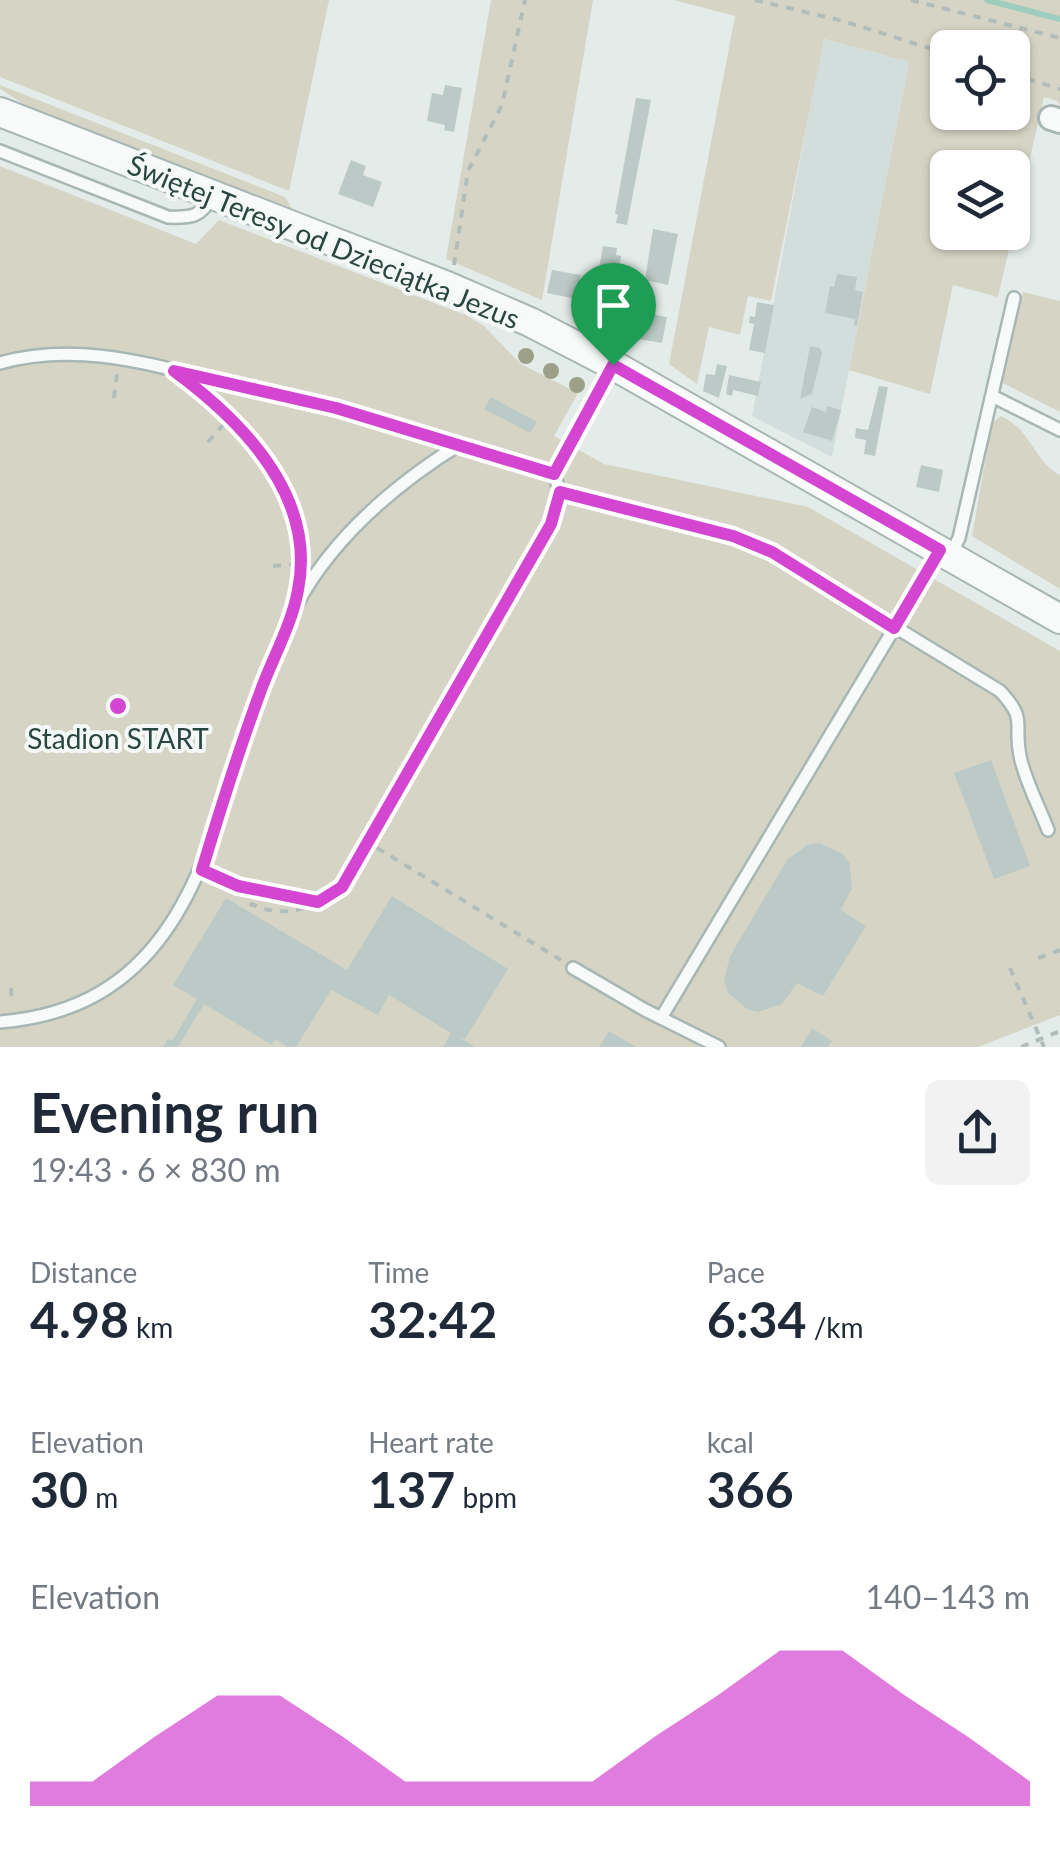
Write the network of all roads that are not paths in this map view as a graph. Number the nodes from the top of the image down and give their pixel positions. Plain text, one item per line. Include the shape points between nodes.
1 (0, 112) edge
2 (0, 151) edge
3 (213, 195) junction
4 (1014, 298) dead end
5 (0, 363) edge
6 (613, 365) junction
7 (992, 396) junction
8 (1060, 430) edge
9 (460, 444) junction
10 (554, 474) junction
11 (560, 492) junction
12 (945, 554) junction
13 (1060, 619) edge
14 (894, 628) junction
15 (1048, 830) dead end
16 (352, 870) road end
17 (568, 964) road end
18 (661, 1018) junction
19 (0, 1022) edge
20 (719, 1047) edge

1 - 3 street, Świętej Teresy od Dzieciątka Jezus
2 - 3 lane via 168,217 192,218
3 - 6 street, Świętej Teresy od Dzieciątka Jezus via 448,286
4 - 7 lane
5 - 9 lane via 52,352 120,358
6 - 10 lane
6 - 12 street, Świętej Teresy od Dzieciątka Jezus
7 - 8 lane
7 - 12 lane via 960,538
9 - 10 lane
9 - 19 lane via 421,468 350,533 294,608 202,870 136,968 78,1006
10 - 11 lane
11 - 14 lane via 733,536 772,552
11 - 16 lane via 551,524
12 - 13 street, Świętej Teresy od Dzieciątka Jezus
12 - 14 lane
14 - 15 lane via 1016,707 1020,756
14 - 18 lane
17 - 18 lane
18 - 20 lane

